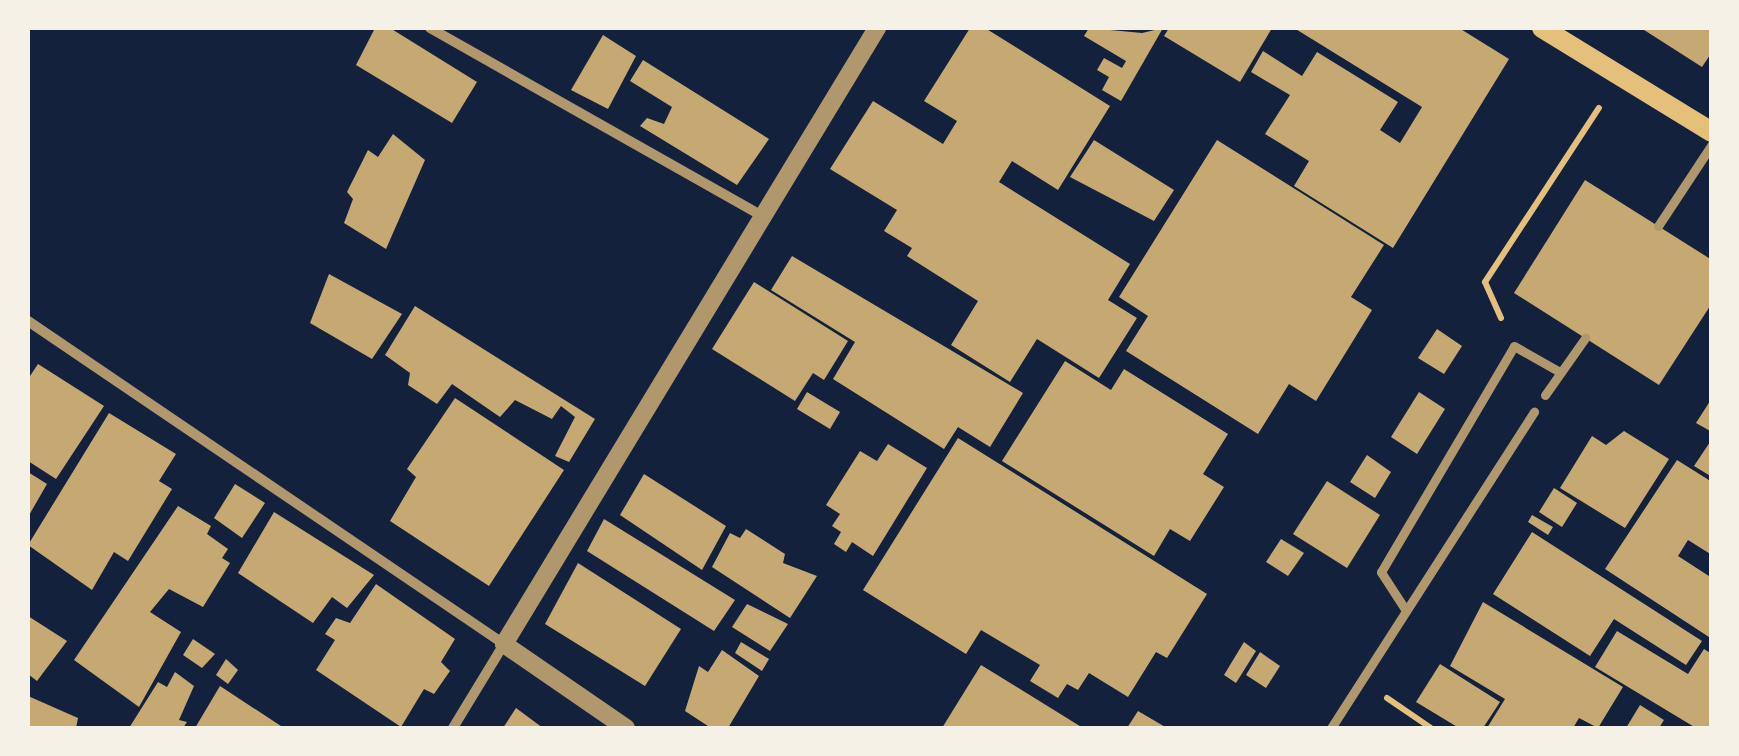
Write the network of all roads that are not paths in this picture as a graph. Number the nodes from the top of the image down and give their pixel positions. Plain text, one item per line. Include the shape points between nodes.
1 (430, 28) edge
2 (877, 28) edge
3 (1542, 28) edge
4 (1712, 132) edge
5 (1712, 144) edge
6 (759, 214) junction
7 (1658, 226) dead end
8 (28, 321) edge
9 (1586, 338) dead end
10 (1560, 372) junction
11 (1545, 395) dead end
12 (1534, 412) dead end
13 (1405, 609) junction
14 (504, 644) junction
15 (452, 728) edge
16 (626, 728) edge
17 (1331, 728) edge

1 - 6 street
2 - 6 street
3 - 4 main road
5 - 7 street
6 - 14 street
8 - 14 street
9 - 10 street
10 - 11 street
10 - 13 street via 1514,346 1380,572
12 - 13 street
13 - 17 street
14 - 15 street
14 - 16 street

